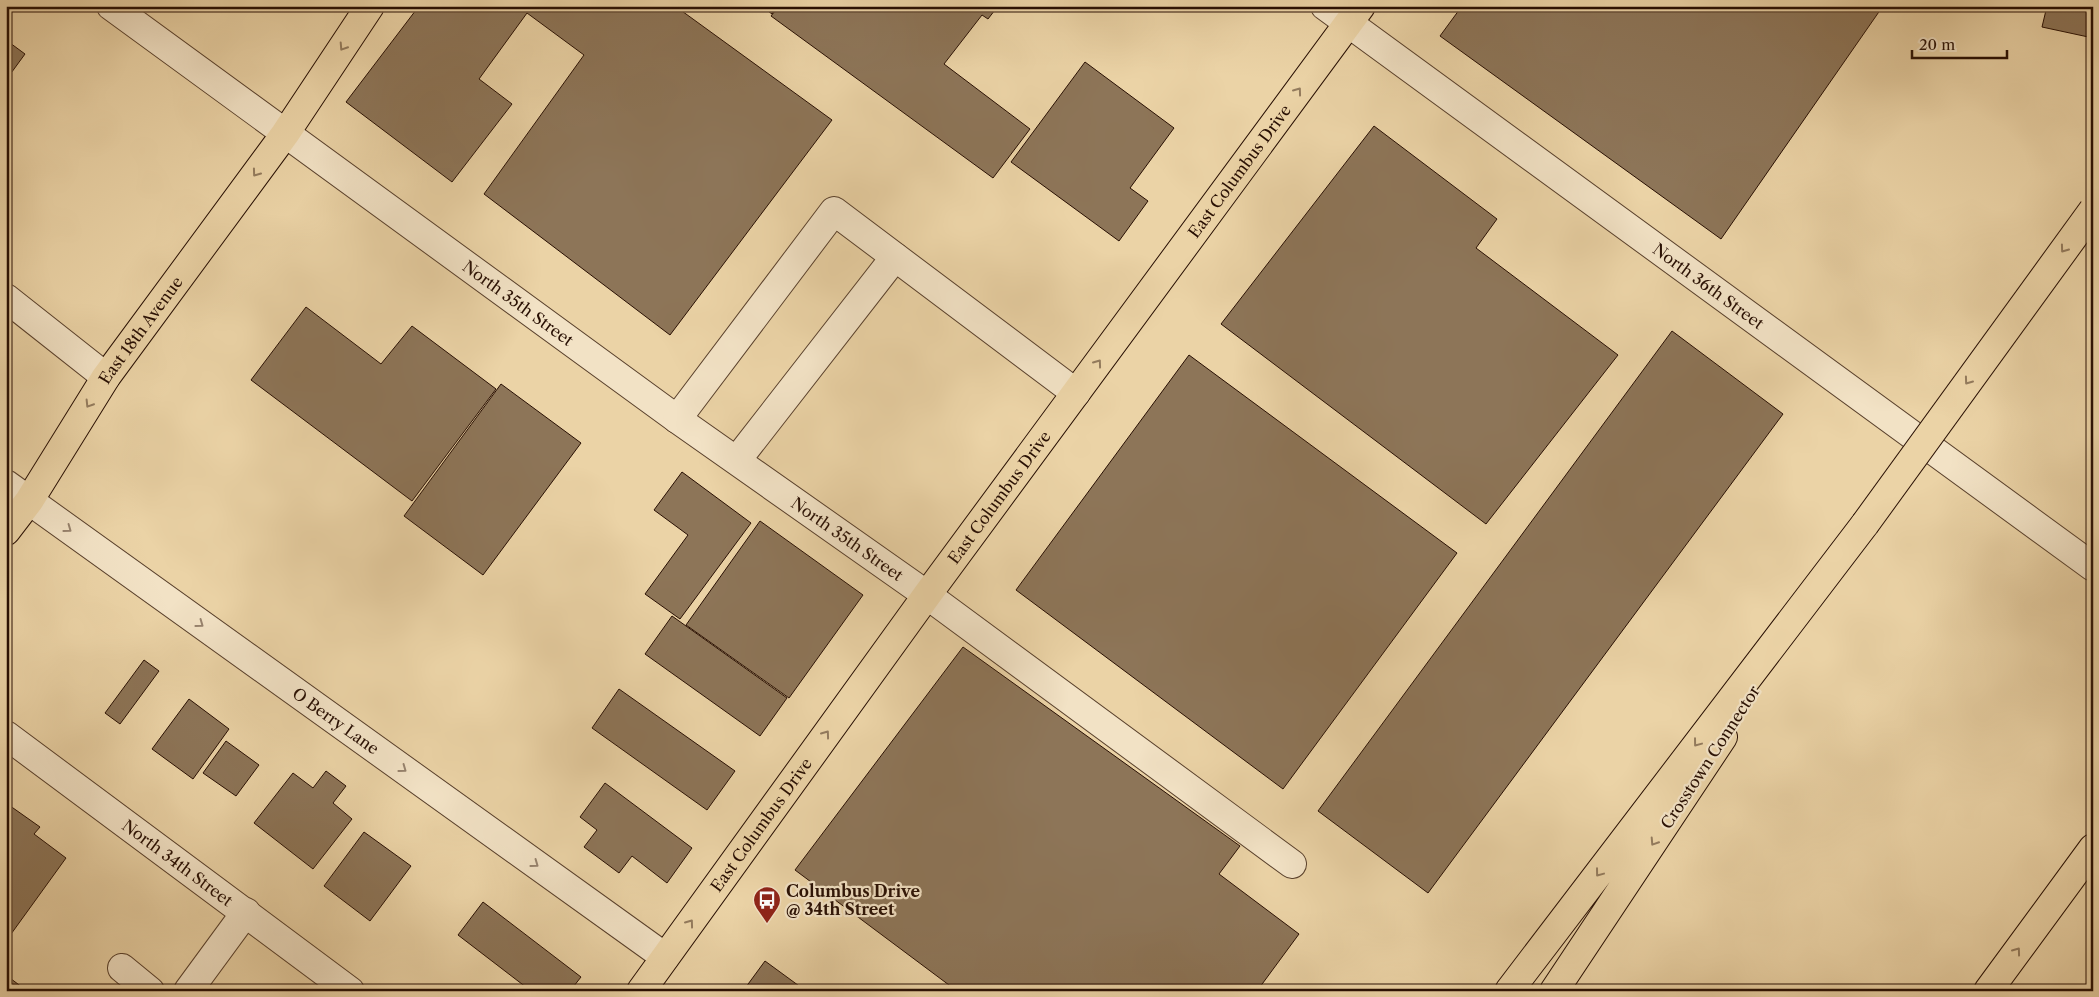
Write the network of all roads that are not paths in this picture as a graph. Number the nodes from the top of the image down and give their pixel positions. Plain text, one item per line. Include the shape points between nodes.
1 (111, 6) edge
2 (370, 6) edge
3 (1325, 6) edge
4 (1355, 15) edge
5 (285, 134) junction
6 (2093, 210) edge
7 (895, 257) junction
8 (6, 298) edge
9 (106, 377) junction
10 (1076, 393) junction
11 (677, 419) junction
12 (736, 460) junction
13 (6, 484) edge
14 (28, 501) junction
15 (1864, 524) junction
16 (6, 532) edge
17 (2093, 567) edge
18 (927, 595) junction
19 (6, 734) edge
20 (2093, 848) edge
21 (1292, 864) dead end
22 (246, 912) junction
23 (665, 957) junction
24 (122, 968) dead end
25 (150, 991) edge
26 (188, 991) edge
27 (350, 991) edge
28 (642, 991) edge
29 (1509, 991) edge
30 (1554, 991) edge
31 (1988, 991) edge

1 - 5 street, North 35th Street
2 -> 5 main road, East 18th Avenue
3 - 4 street, North 36th Street
10 -> 4 main road, East Columbus Drive
4 - 17 street, North 36th Street
5 -> 9 main road, East 18th Avenue
5 - 11 street, North 35th Street
6 -> 15 main road, bridge
7 - 10 street
7 - 11 street via 834,211
7 - 12 street
8 - 9 street
9 -> 14 main road, East 18th Avenue
10 - 18 main road, East Columbus Drive
11 - 12 street, North 35th Street
12 - 18 street, North 35th Street
13 - 14 street, O Berry Lane
14 - 16 main road, East 18th Avenue
14 -> 23 street, O Berry Lane
15 -> 29 main road
15 -> 30 main road, Crosstown Connector
18 - 21 street, North 35th Street
23 -> 18 main road, East Columbus Drive
19 - 22 street, North 34th Street
31 -> 20 main road
22 - 26 street
22 - 27 street, North 34th Street
23 - 28 main road, East Columbus Drive
24 - 25 street

